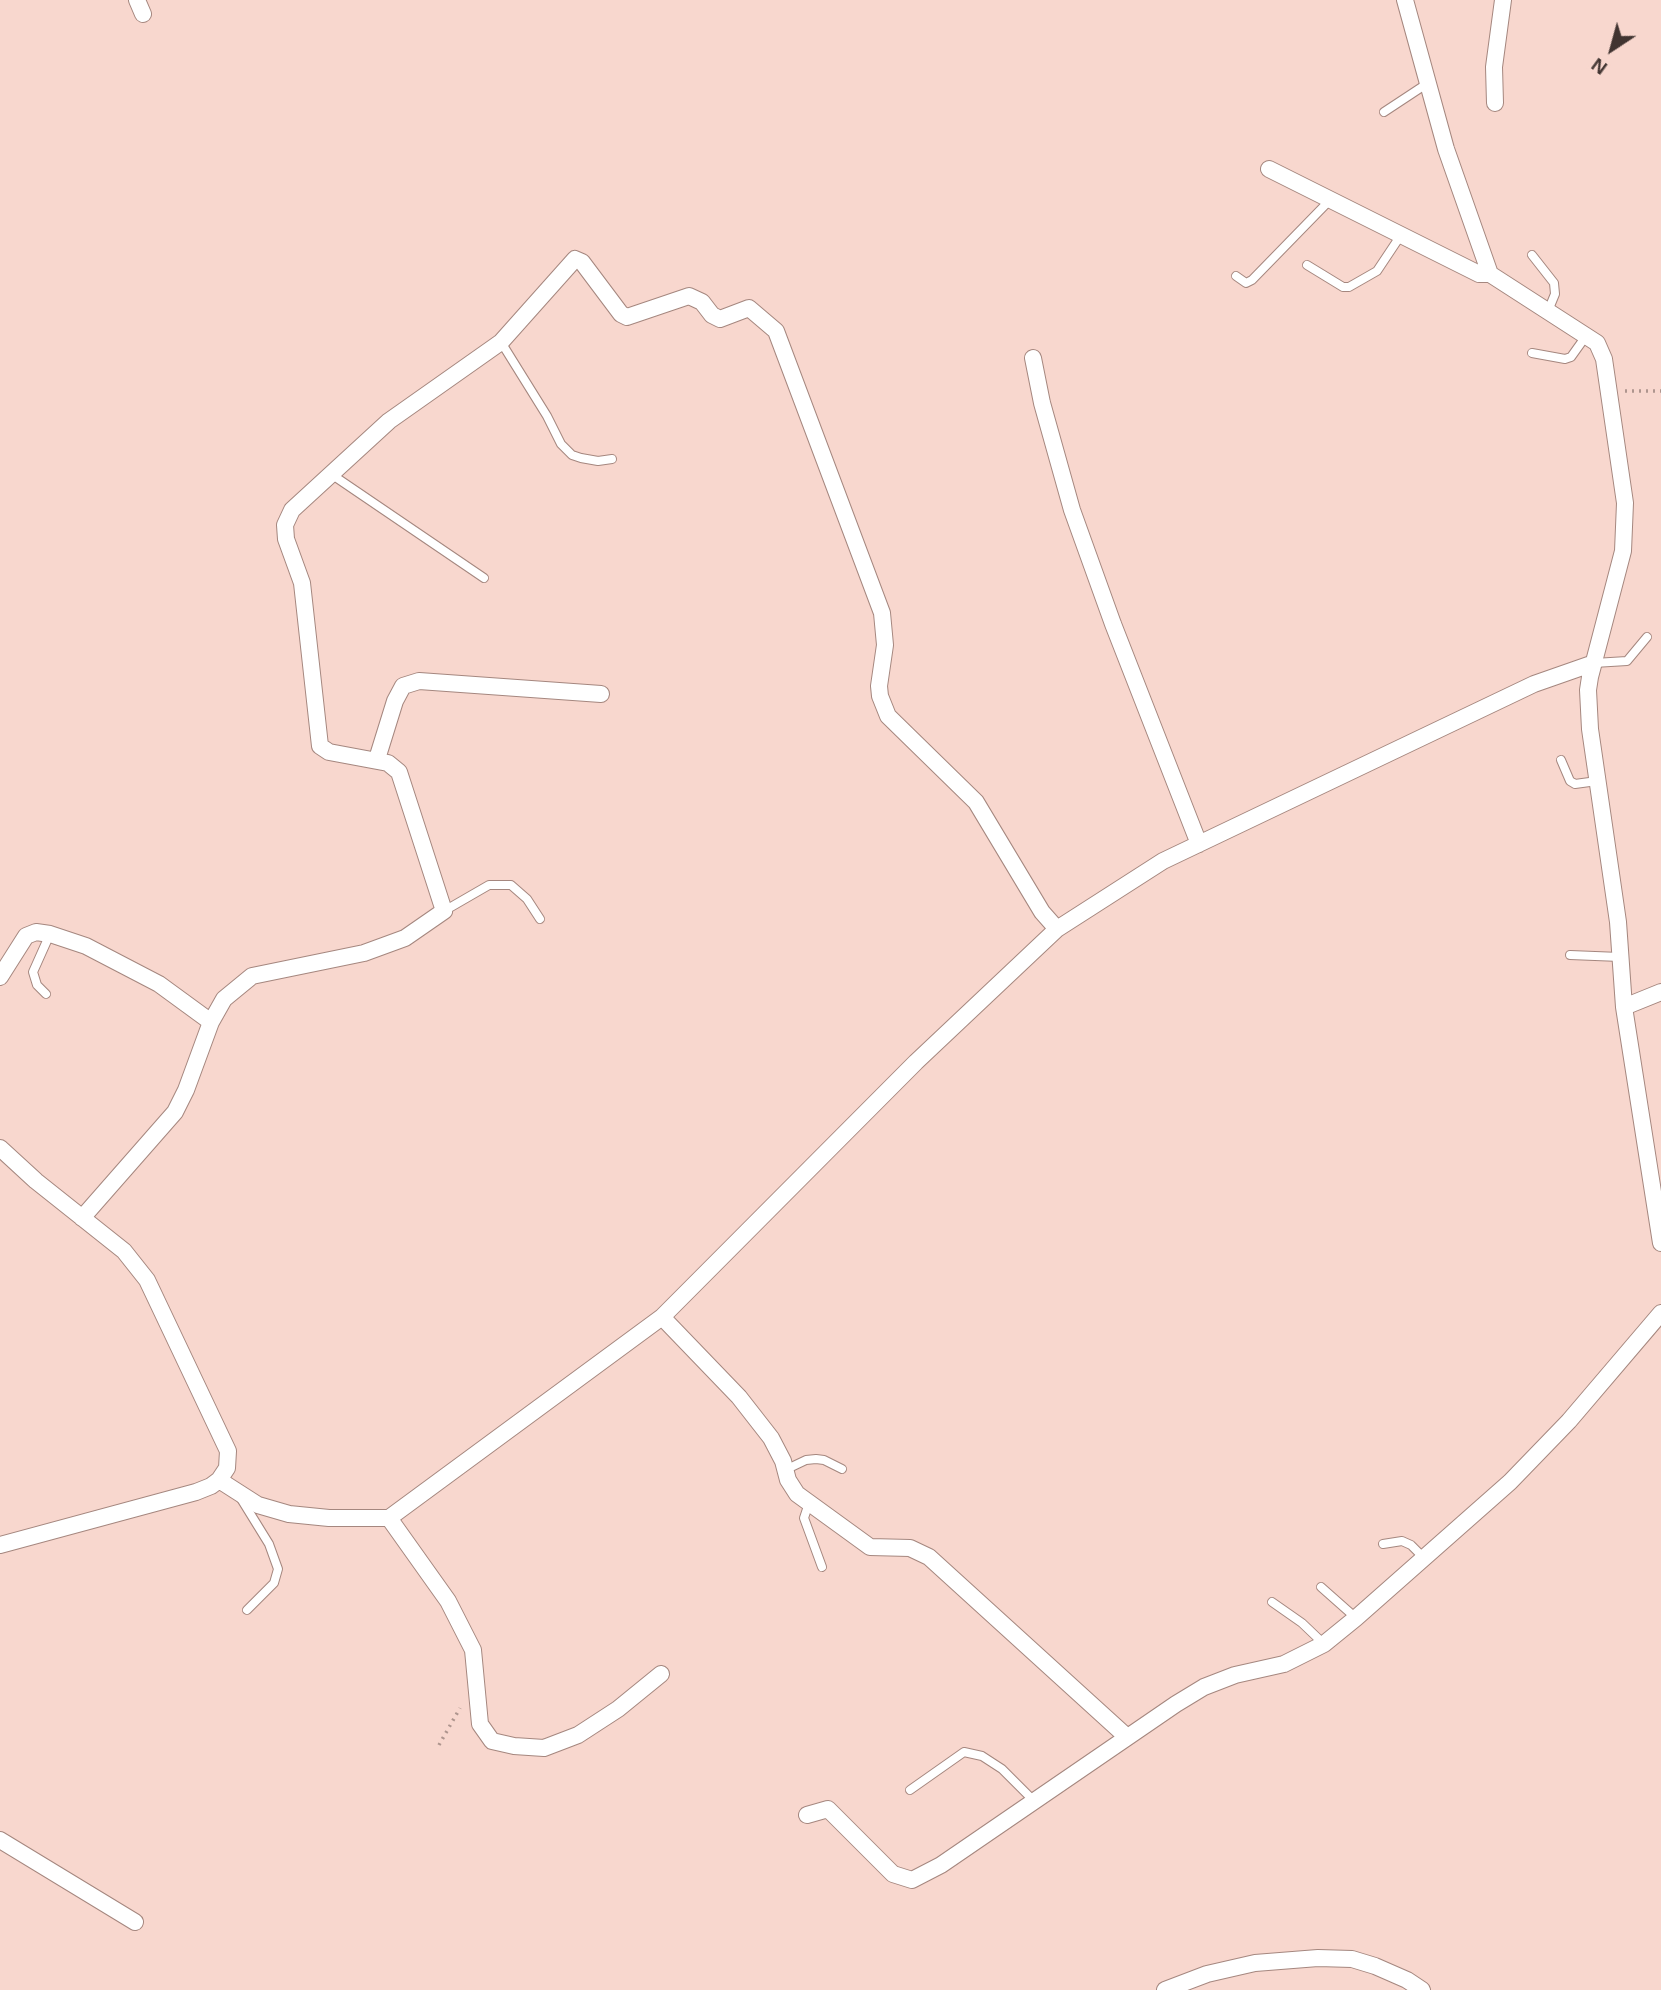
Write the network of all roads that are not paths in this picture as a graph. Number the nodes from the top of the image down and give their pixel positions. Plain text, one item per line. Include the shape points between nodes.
1 (1405, 0) edge
2 (1503, 0) edge
3 (1428, 83) junction
4 (1495, 103) dead end
5 (1384, 112) dead end
6 (1269, 169) dead end
7 (1330, 200) junction
8 (1401, 235) junction
9 (1532, 255) dead end
10 (1307, 265) dead end
11 (1490, 274) junction
12 (1236, 276) dead end
13 (1548, 311) junction
14 (1586, 336) junction
15 (501, 342) junction
16 (1532, 353) dead end
17 (1033, 358) dead end
18 (611, 459) dead end
19 (331, 474) junction
20 (484, 578) dead end
21 (1647, 638) dead end
22 (1594, 663) junction
23 (601, 694) dead end
24 (377, 759) junction
25 (1561, 760) dead end
26 (1597, 780) junction
27 (1199, 844) junction
28 (444, 911) junction
29 (540, 919) dead end
30 (1057, 929) junction
31 (50, 934) junction
32 (1570, 955) dead end
33 (1620, 957) junction
34 (0, 976) edge
35 (1661, 992) edge
36 (46, 995) dead end
37 (1624, 1007) junction
38 (211, 1022) junction
39 (0, 1147) edge
40 (82, 1218) junction
41 (1661, 1243) edge
42 (1661, 1313) edge
43 (662, 1317) junction
44 (842, 1469) dead end
45 (785, 1471) junction
46 (219, 1480) junction
47 (236, 1492) junction
48 (809, 1503) junction
49 (390, 1518) junction
50 (1383, 1544) dead end
51 (0, 1545) edge
52 (1424, 1558) junction
53 (821, 1567) dead end
54 (1321, 1587) dead end
55 (1272, 1602) dead end
56 (247, 1610) dead end
57 (1356, 1618) junction
58 (1324, 1644) junction
59 (661, 1674) dead end
60 (1127, 1737) junction
61 (910, 1790) dead end
62 (1034, 1801) junction
63 (807, 1815) dead end
64 (0, 1840) edge
65 (135, 1922) dead end
66 (1165, 1990) edge
67 (1422, 1990) edge

1 - 3 street
2 - 4 street via 1494,67
3 - 5 lane
3 - 11 street
6 - 7 street
7 - 8 street
7 - 12 lane via 1252,280 1246,283
8 - 10 lane via 1377,271 1349,287
8 - 11 street via 1479,274
9 - 13 lane via 1554,283
11 - 13 street
13 - 14 street
14 - 16 lane via 1565,359
14 - 22 street via 1597,343 1604,359 1625,503 1623,551
15 - 18 lane via 561,444 581,458
15 - 19 street via 389,421
15 - 30 street via 575,259 582,261 627,317 689,296 720,319 749,308 769,322 882,613 885,645 878,686 888,716 976,802 1042,912
17 - 27 street via 1072,510
19 - 20 lane
19 - 24 street via 292,510 285,524 286,539 302,583 320,746 329,752
21 - 22 lane via 1628,661
22 - 26 street via 1588,690
22 - 27 street via 1534,684
23 - 24 street via 419,681 403,686
24 - 28 street via 399,772
25 - 26 lane via 1575,784
26 - 33 street
27 - 30 street via 1163,861
28 - 29 lane via 489,885 511,885
28 - 38 street via 405,938 364,953 252,976 224,999
30 - 43 street via 916,1062
31 - 34 street via 26,936
31 - 36 lane via 33,972
31 - 38 street via 86,946 159,984
32 - 33 lane
33 - 37 street
35 - 37 street
37 - 41 street
38 - 40 street via 174,1112
39 - 40 street
40 - 46 street via 124,1251 146,1280 228,1451 228,1468
42 - 52 street via 1510,1482
43 - 45 street via 739,1397 771,1438
43 - 49 street
44 - 45 lane via 816,1459
45 - 48 street via 797,1494
46 - 47 street
46 - 51 street via 196,1492
47 - 49 street via 258,1505 289,1514
47 - 56 lane via 269,1544 278,1569 274,1583
48 - 53 lane via 804,1518
48 - 60 street via 870,1547 910,1548 929,1556
49 - 59 street via 448,1601 473,1650 480,1724 492,1741 544,1748 578,1735
50 - 52 lane via 1402,1541
52 - 57 street
54 - 57 lane
55 - 58 lane
57 - 58 street
58 - 60 street via 1284,1664 1204,1687
60 - 62 street
61 - 62 lane via 964,1752 982,1756 1002,1769
62 - 63 street via 912,1880 893,1874 828,1809
64 - 65 street
66 - 67 street via 1255,1963 1318,1958 1352,1959 1375,1966

